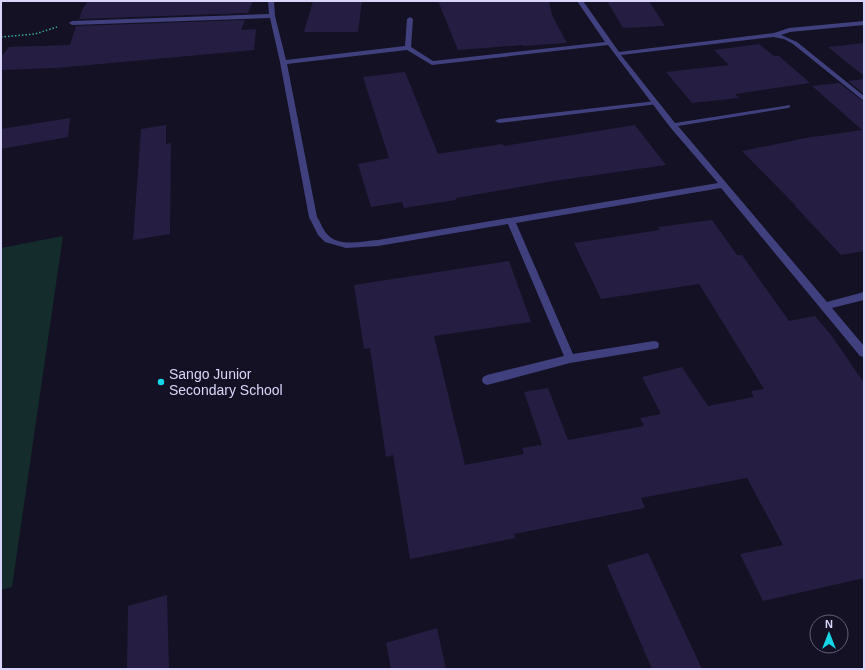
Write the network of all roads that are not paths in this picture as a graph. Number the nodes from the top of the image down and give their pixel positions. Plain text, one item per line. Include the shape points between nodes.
1 (271, 1) edge
2 (580, 1) edge
3 (272, 16) junction
4 (410, 20) dead end
5 (72, 23) road end
6 (864, 23) edge
7 (773, 35) junction
8 (609, 42) junction
9 (408, 48) junction
10 (617, 54) junction
11 (283, 62) junction
12 (864, 98) edge
13 (656, 103) junction
14 (788, 106) dead end
15 (499, 121) dead end
16 (673, 125) junction
17 (724, 185) junction
18 (511, 220) junction
19 (864, 296) edge
20 (825, 306) junction
21 (654, 345) dead end
22 (864, 353) edge
23 (570, 359) junction
24 (487, 380) dead end

1 - 3 street
2 - 8 street
3 - 5 street
3 - 11 street
4 - 9 street
6 - 7 street via 789,30
7 - 10 street
7 - 12 street via 795,43
8 - 9 street via 432,64
8 - 10 street
9 - 11 street
10 - 13 street
11 - 18 street via 313,217 329,240 344,245 378,243
13 - 15 street
13 - 16 street
14 - 16 street
16 - 17 street
17 - 18 street
17 - 20 street
18 - 23 street
19 - 20 street
20 - 22 street
21 - 23 street
23 - 24 street

